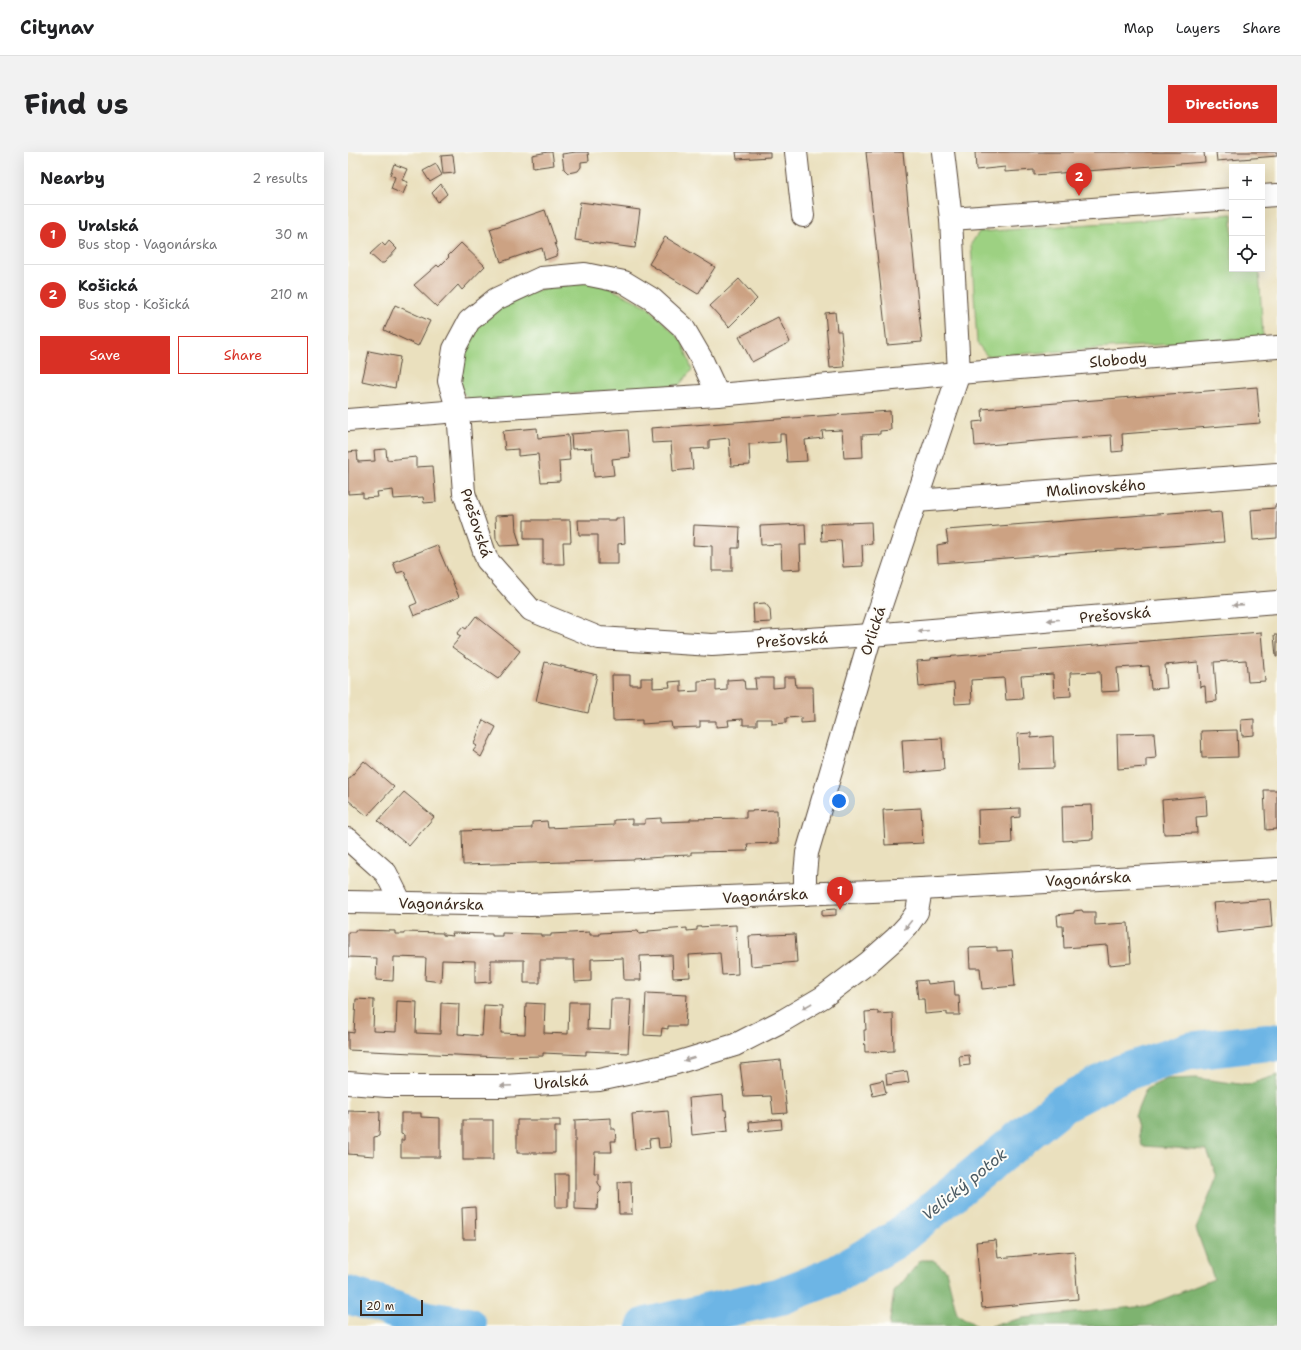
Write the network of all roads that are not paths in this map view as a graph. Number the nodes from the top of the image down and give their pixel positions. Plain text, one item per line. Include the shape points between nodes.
1 (796, 152) edge
2 (943, 152) edge
3 (1277, 195) edge
4 (1265, 196) edge
5 (1229, 199) edge
6 (803, 216) dead end
7 (950, 219) junction
8 (1277, 347) edge
9 (959, 373) junction
10 (718, 395) junction
11 (458, 411) junction
12 (348, 420) edge
13 (1277, 474) edge
14 (916, 501) junction
15 (1277, 602) edge
16 (871, 635) junction
17 (348, 839) edge
18 (1277, 869) edge
19 (921, 889) junction
20 (805, 894) junction
21 (348, 902) edge
22 (401, 903) junction
23 (348, 1083) edge

1 - 6 street
2 - 7 street
3 - 4 street
5 - 7 street
7 - 9 street
8 - 9 street, Slobody
9 - 10 street, Slobody
9 - 14 street, Orlická
10 - 11 street, Slobody
10 - 11 street, Prešovská via 701,358 683,328 652,299 624,282 585,274 541,278 496,299 469,321 454,349 449,381
11 - 12 street, Slobody
11 - 16 street, Prešovská via 464,493 487,560 531,610 599,638 712,645
13 - 14 street, Malinovského
14 - 16 street, Orlická
15 -> 16 street, Prešovská
16 - 20 street, Orlická via 807,853
17 - 22 street via 386,873
18 - 19 street, Vagonárska
19 - 20 street, Vagonárska
19 -> 23 street, Uralská via 917,912 896,938 869,962 823,997 735,1045 673,1064 600,1080 503,1086 387,1086
20 - 22 street, Vagonárska via 531,905
21 - 22 street, Vagonárska

